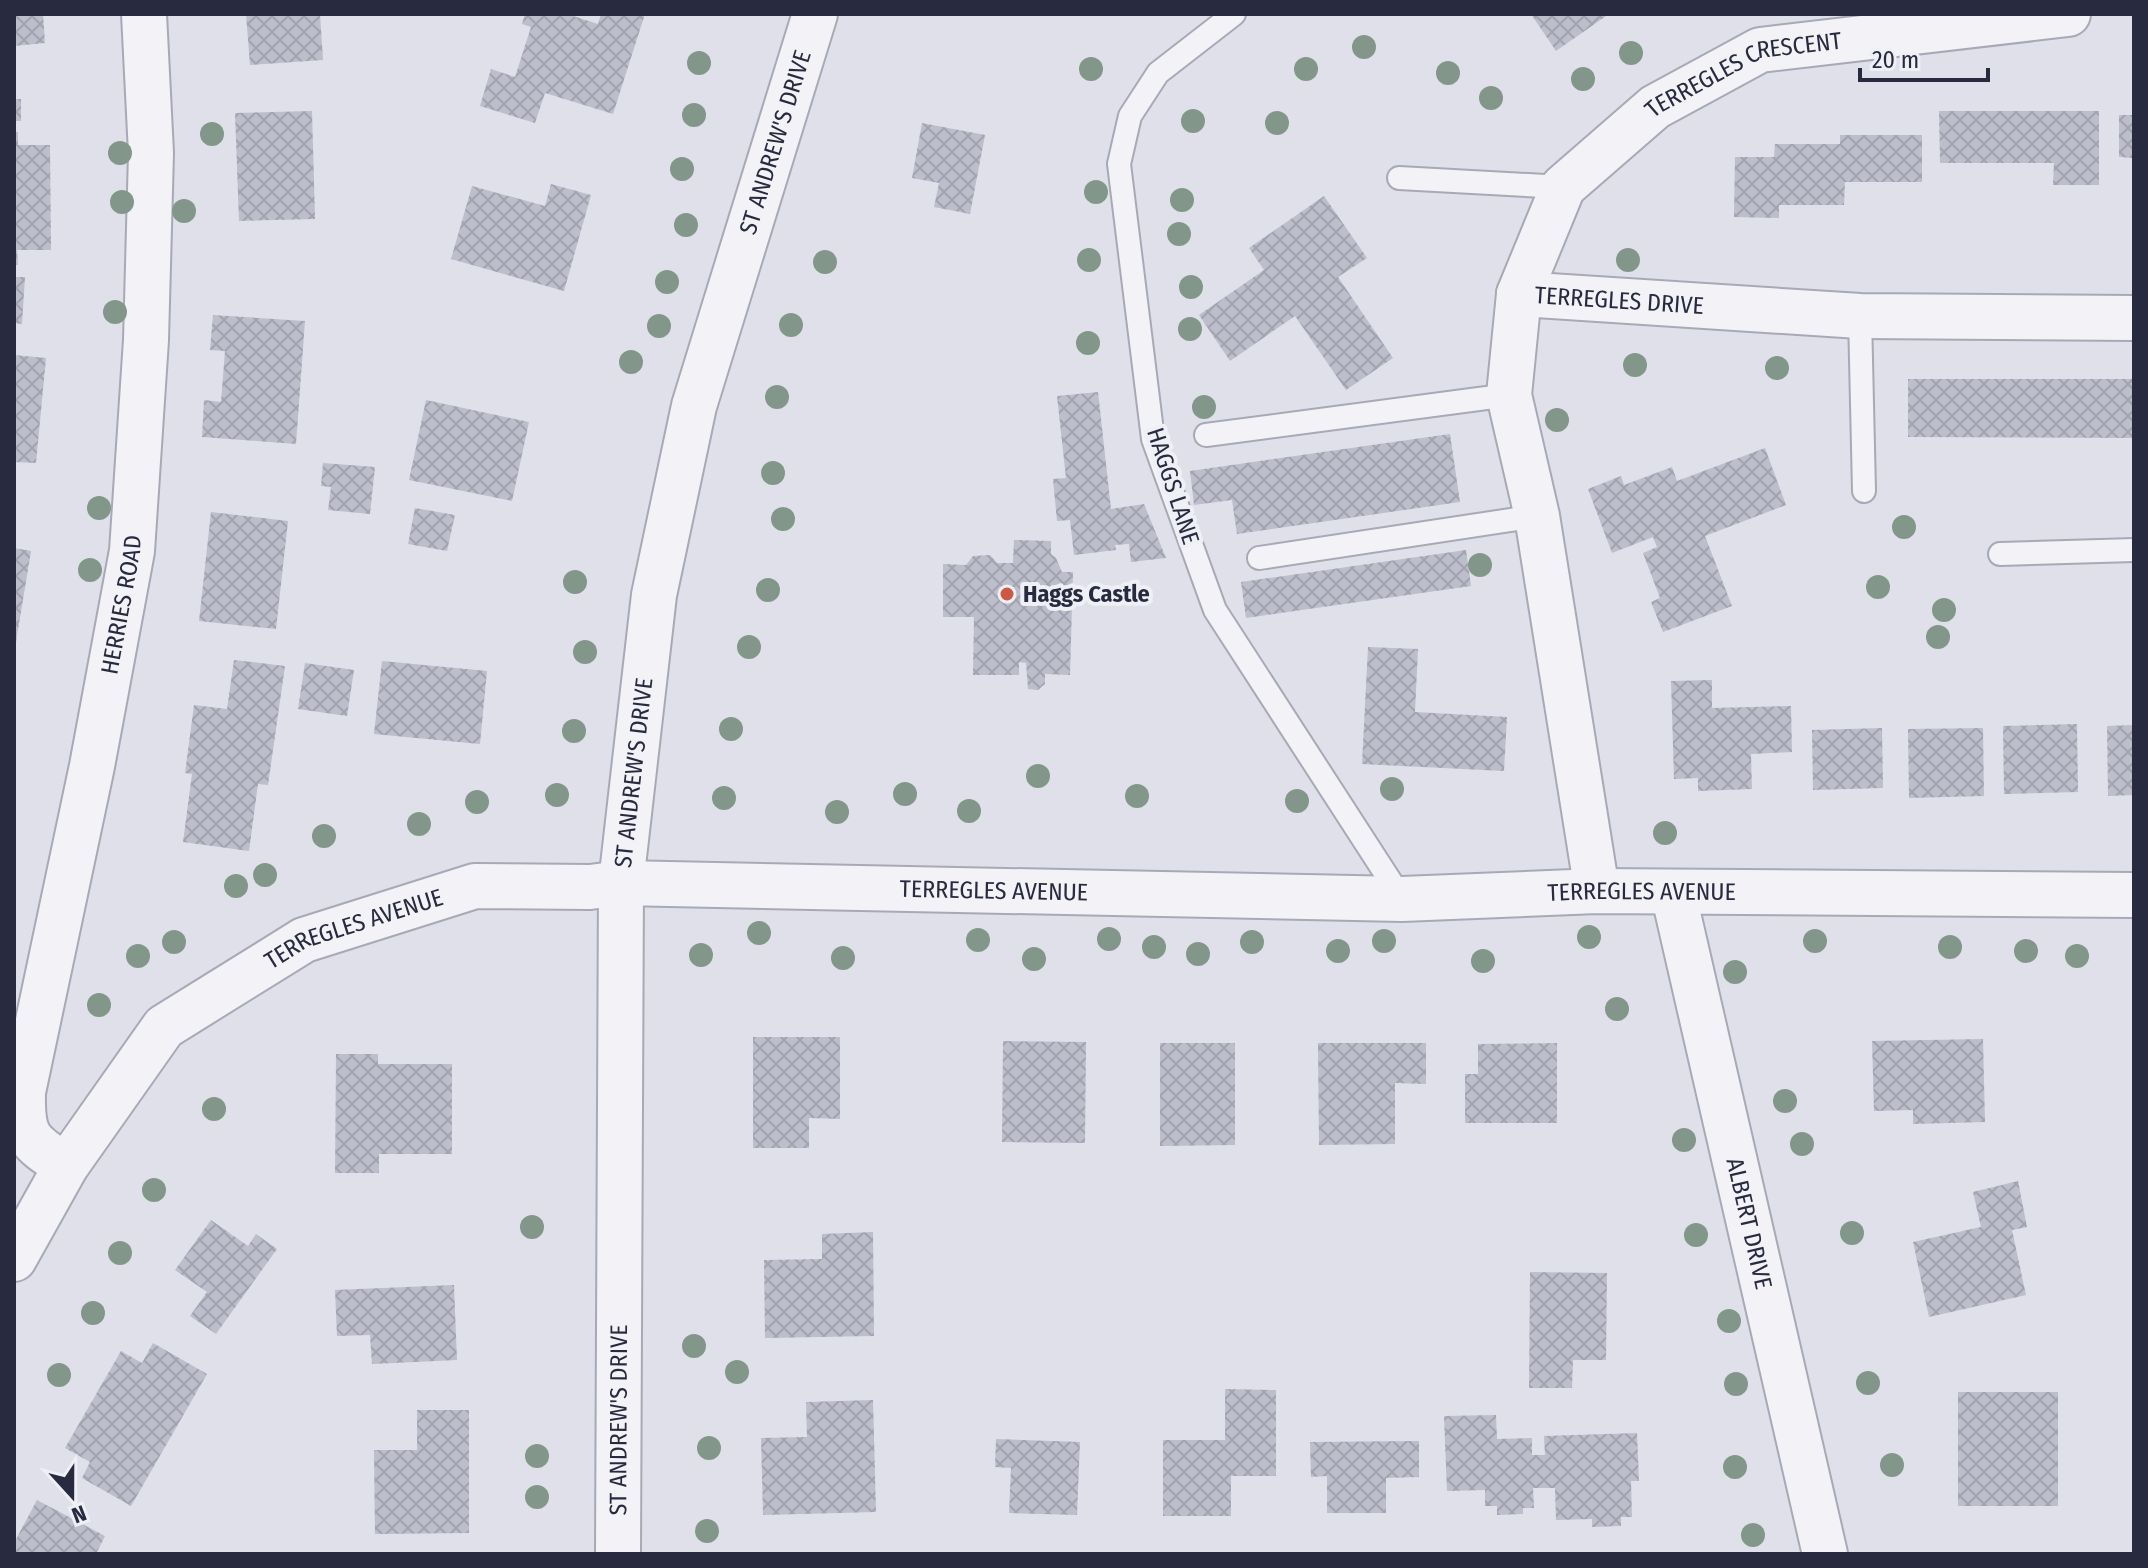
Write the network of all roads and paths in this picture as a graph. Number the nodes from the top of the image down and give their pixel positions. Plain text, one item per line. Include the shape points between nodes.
1 (144, 14) edge
2 (815, 14) edge
3 (1234, 14) edge
4 (2068, 14) edge
5 (1399, 178) dead end
6 (1563, 187) junction
7 (1519, 294) junction
8 (1860, 316) junction
9 (2134, 318) edge
10 (1509, 395) junction
11 (1206, 435) dead end
12 (1864, 491) dead end
13 (1537, 516) junction
14 (2134, 550) edge
15 (2000, 554) dead end
16 (1259, 558) dead end
17 (621, 883) junction
18 (1597, 891) junction
19 (1673, 892) junction
20 (2134, 895) edge
21 (1402, 899) junction
22 (66, 1166) junction
23 (14, 1259) edge
24 (618, 1554) edge
25 (1825, 1554) edge

1 - 22 street, HERRIES ROAD via 150,168 146,340 132,551 23,1092 22,1123 34,1145
2 - 17 street, ST ANDREW'S DRIVE via 694,406 654,595
3 - 21 lane, HAGGS LANE via 1158,73 1130,116 1119,164 1153,439 1215,610
4 - 6 street, TERREGLES CRESCENT via 1760,50 1655,107
5 - 6 lane
6 - 7 street, TERREGLES CRESCENT
7 - 8 street, TERREGLES DRIVE
7 - 10 street, TERREGLES DRIVE
8 - 9 street, TERREGLES DRIVE
8 - 12 lane
10 - 11 lane
10 - 13 street, TERREGLES DRIVE
13 - 16 lane
13 - 18 street, TERREGLES DRIVE
14 - 15 lane
17 - 21 street, TERREGLES AVENUE
17 - 22 street, TERREGLES AVENUE via 475,886 304,940 164,1027
17 - 24 street, ST ANDREW'S DRIVE
18 - 19 street, TERREGLES AVENUE
18 - 21 street, TERREGLES AVENUE
19 - 20 street, TERREGLES AVENUE
19 - 25 street, ALBERT DRIVE
22 - 23 street, TERREGLES AVENUE

